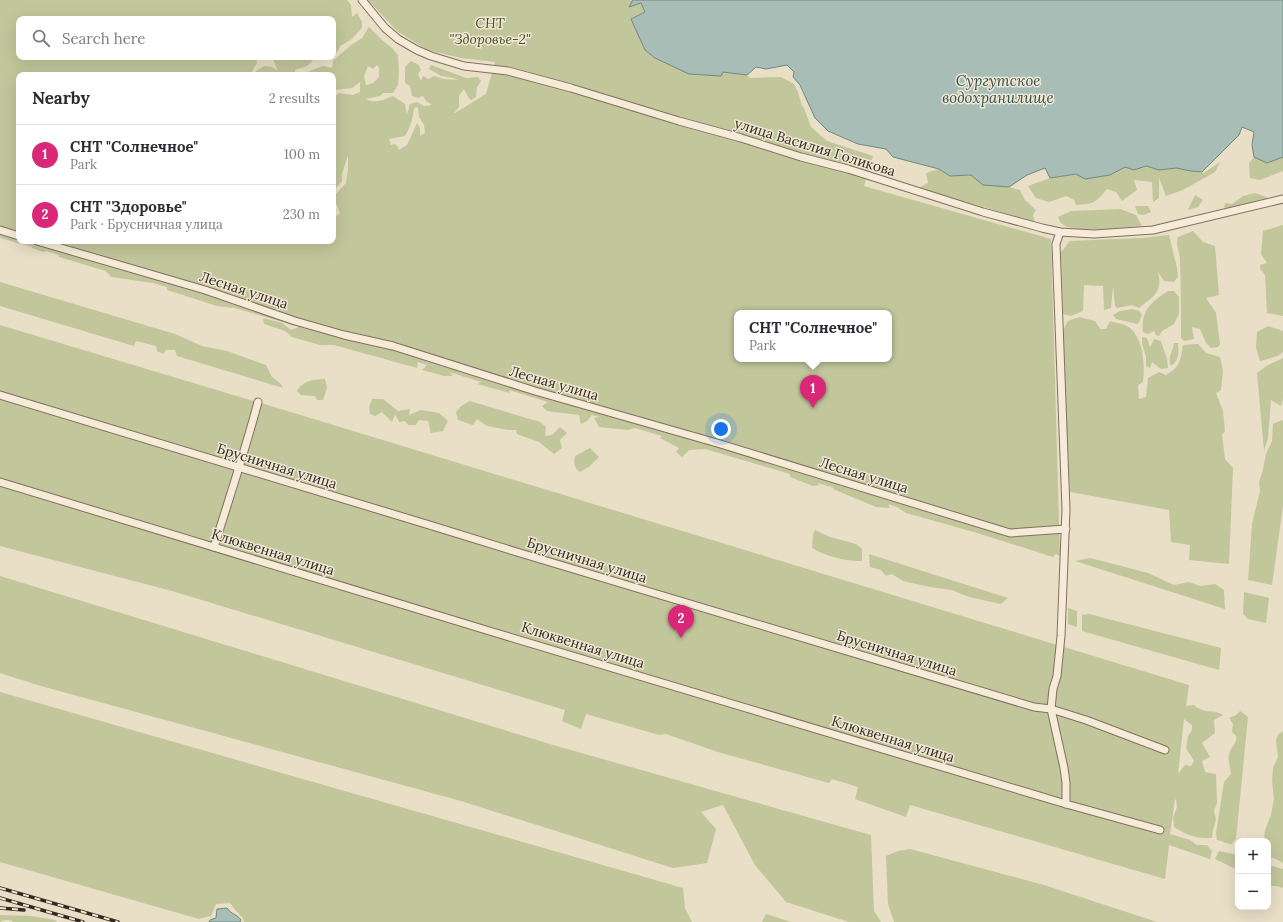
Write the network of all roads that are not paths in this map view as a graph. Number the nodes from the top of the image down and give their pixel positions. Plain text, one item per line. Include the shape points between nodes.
1 (362, 0) edge
2 (1283, 199) edge
3 (0, 230) edge
4 (1060, 232) junction
5 (16, 235) edge
6 (47, 244) edge
7 (0, 395) edge
8 (258, 402) dead end
9 (238, 468) junction
10 (0, 482) edge
11 (1066, 529) junction
12 (214, 547) junction
13 (1051, 709) junction
14 (1165, 750) dead end
15 (1066, 804) junction
16 (1160, 830) dead end

1 - 4 street, улица Василия Голикова via 385,28 398,39 431,56 464,66 508,71 572,88 982,212
2 - 4 street, улица Василия Голикова via 1153,230 1094,234
3 - 5 street
4 - 11 street via 1056,244
6 - 11 street, Лесная улица via 205,290 295,321 392,346 1010,533
7 - 9 street, Брусничная улица
8 - 9 street
9 - 12 street
9 - 13 street, Брусничная улица via 649,593 1034,707
10 - 12 street, Клюквенная улица
11 - 13 street via 1061,636
12 - 15 street, Клюквенная улица
13 - 14 street, Брусничная улица
13 - 15 street via 1064,768
15 - 16 street, Клюквенная улица

